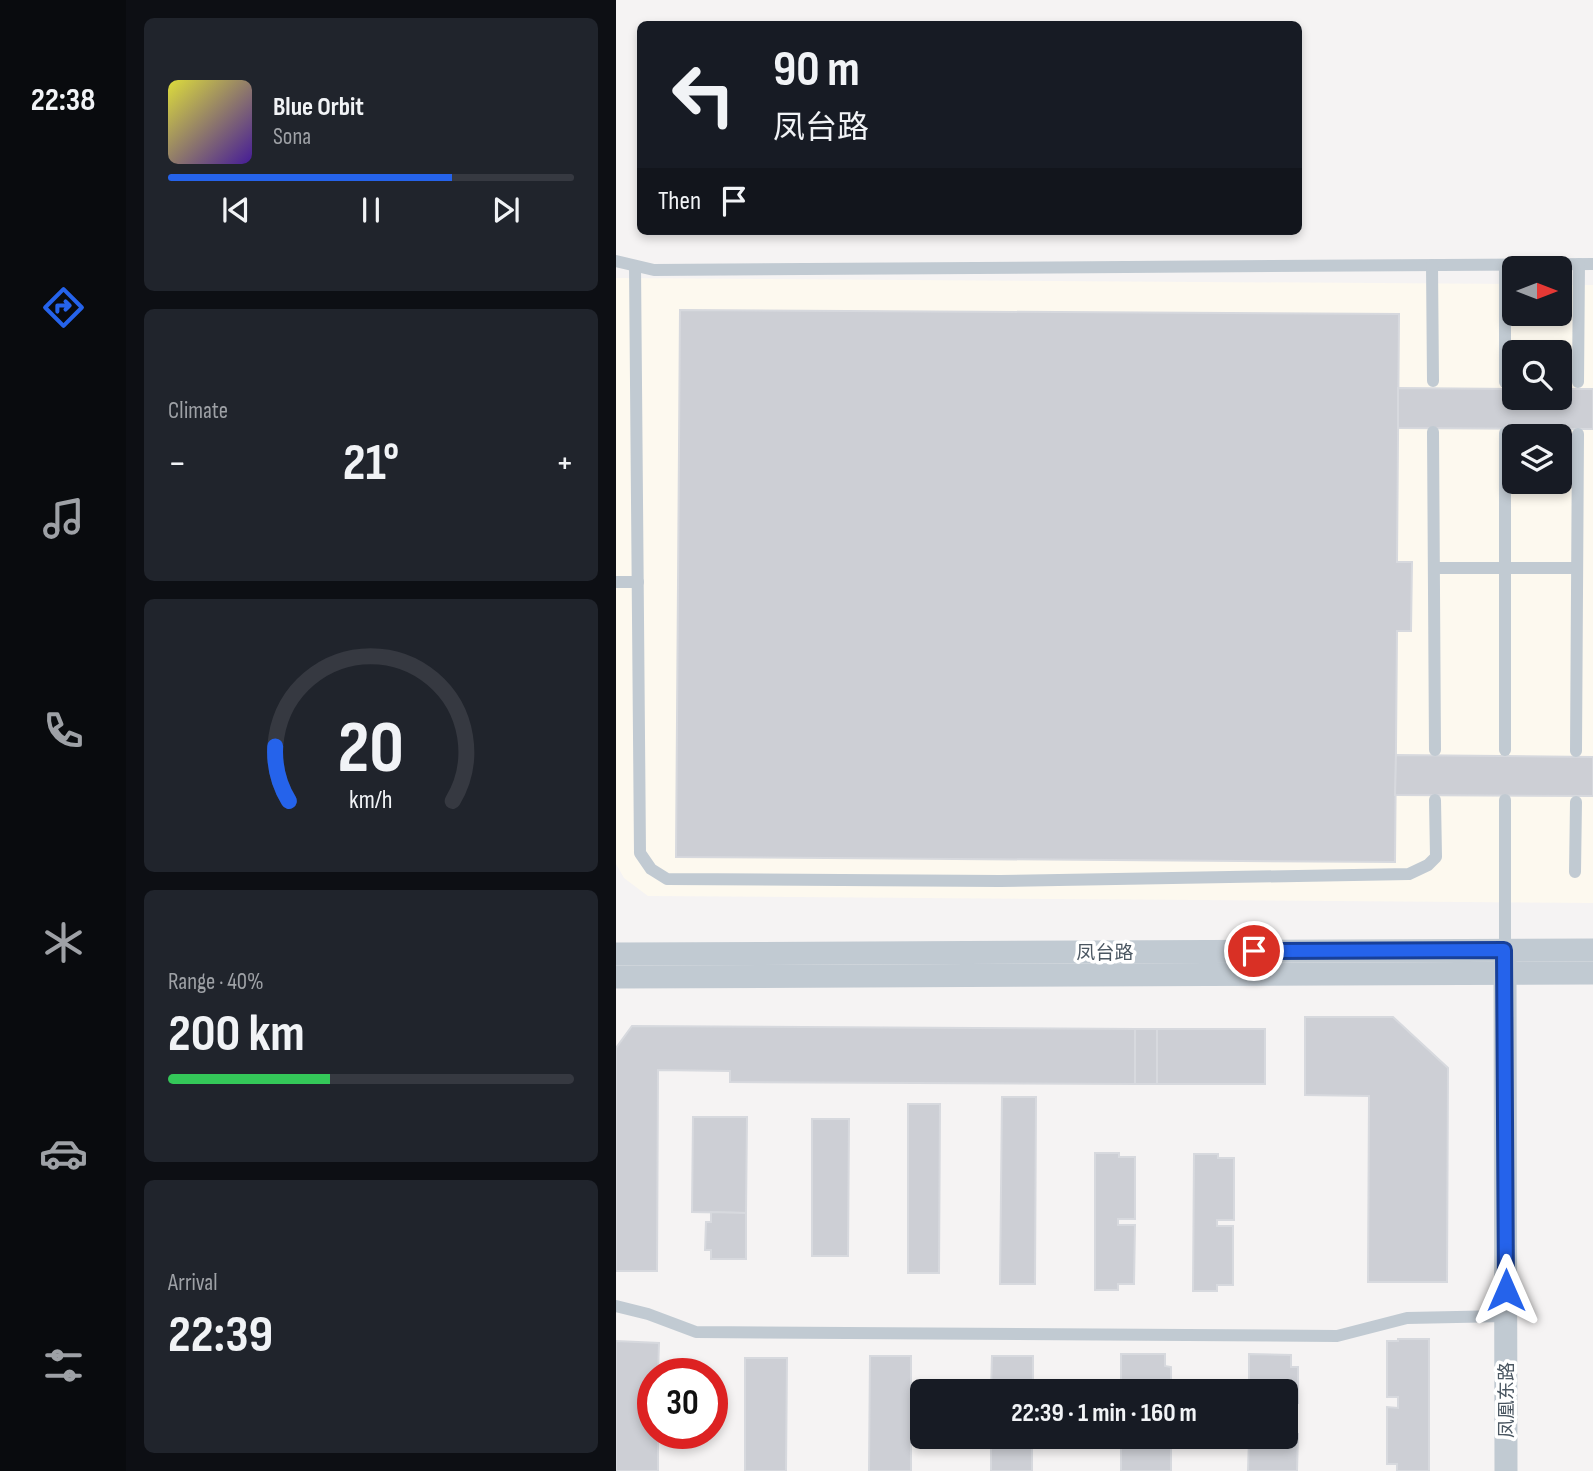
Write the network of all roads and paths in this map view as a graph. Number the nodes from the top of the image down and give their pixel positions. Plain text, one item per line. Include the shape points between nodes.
1 (616, 261) edge
2 (1572, 264) edge
3 (1579, 264) junction
4 (1593, 264) edge
5 (1432, 265) junction
6 (1502, 265) edge
7 (635, 266) junction
8 (1433, 381) dead end
9 (1578, 382) dead end
10 (1433, 432) dead end
11 (1578, 434) dead end
12 (1505, 494) edge
13 (1434, 568) junction
14 (1505, 568) junction
15 (1577, 568) junction
16 (616, 582) edge
17 (638, 582) junction
18 (1435, 750) dead end
19 (1505, 750) dead end
20 (1576, 751) dead end
21 (1435, 800) dead end
22 (1504, 800) dead end
23 (1576, 802) dead end
24 (1575, 872) dead end
25 (1504, 950) junction
26 (1593, 950) edge
27 (616, 954) edge
28 (1593, 973) edge
29 (1504, 974) junction
30 (616, 977) edge
31 (616, 1306) edge
32 (1506, 1317) junction
33 (1506, 1471) edge

1 - 7 lane
2 - 3 lane
3 - 4 lane
3 - 9 lane
5 - 6 lane
5 - 7 lane via 654,270
5 - 8 lane
7 - 17 lane
10 - 13 lane
11 - 15 lane
12 - 14 lane
13 - 14 lane
13 - 18 lane
14 - 15 lane
14 - 19 lane
15 - 20 lane
16 - 17 lane
17 - 21 lane via 640,853 650,869 667,879 1000,881 1409,874 1436,857
22 - 25 lane
23 - 24 lane
25 - 26 street, 凤台路
25 - 27 street, 凤台路
25 - 29 street, 凤凰东路
28 - 29 street, 凤台路
29 - 30 street, 凤台路
29 - 32 street, 凤凰东路
31 - 32 lane via 696,1332 1337,1336 1407,1318
32 - 33 street, 凤凰东路

